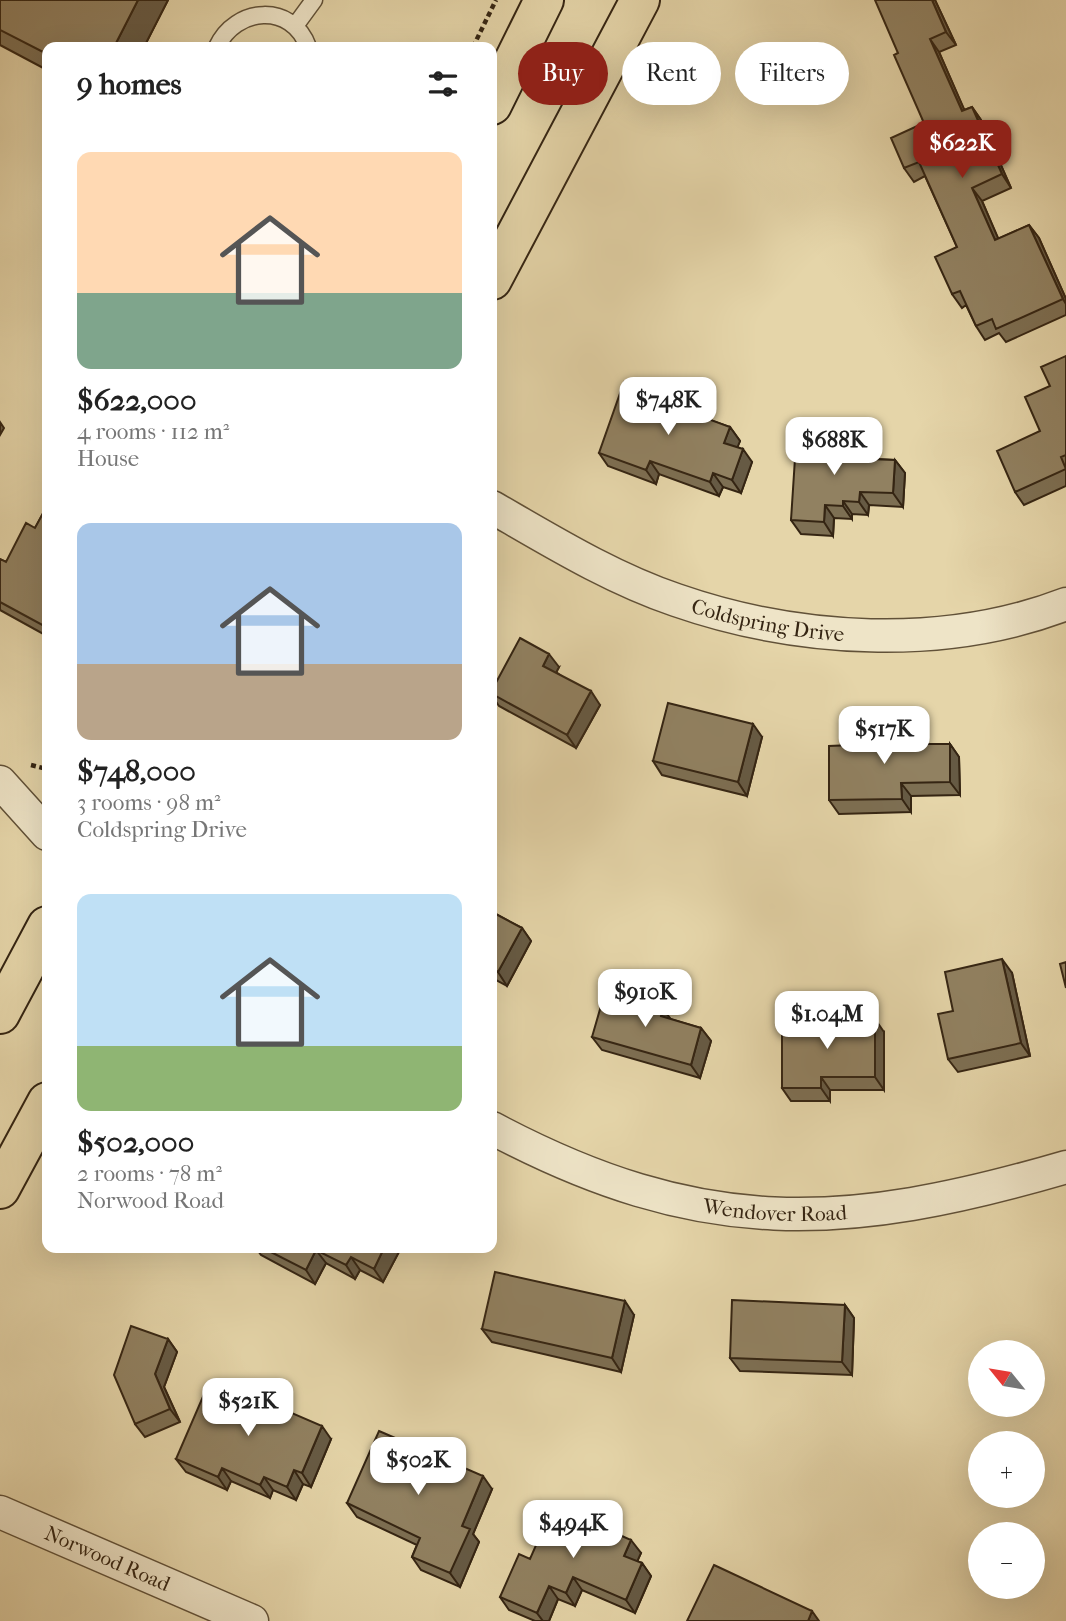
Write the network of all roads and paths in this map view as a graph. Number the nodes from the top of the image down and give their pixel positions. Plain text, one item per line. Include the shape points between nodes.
1 (314, 0) edge
2 (496, 0) edge
3 (544, 0) edge
4 (640, 0) edge
5 (295, 26) junction
6 (220, 42) edge
7 (305, 42) edge
8 (475, 42) edge
9 (497, 95) edge
10 (497, 271) edge
11 (497, 510) edge
12 (1066, 604) edge
13 (30, 764) dead end
14 (42, 768) edge
15 (0, 782) edge
16 (42, 828) edge
17 (42, 935) edge
18 (0, 1014) edge
19 (42, 1111) edge
20 (497, 1130) edge
21 (1066, 1167) edge
22 (0, 1189) edge
23 (0, 1512) edge
24 (252, 1621) edge

1 - 5 lane
2 - 8 path
3 - 9 highway
4 - 10 highway
5 - 6 lane via 265,14 249,16 234,23
5 - 7 lane
11 - 12 street, Coldspring Drive via 581,557 674,600 793,629 931,632 1003,622
13 - 14 path
15 - 16 street
17 - 18 highway
19 - 22 highway
20 - 21 street, Wendover Road via 613,1184 673,1201 763,1214 896,1209
23 - 24 street, Norwood Road

